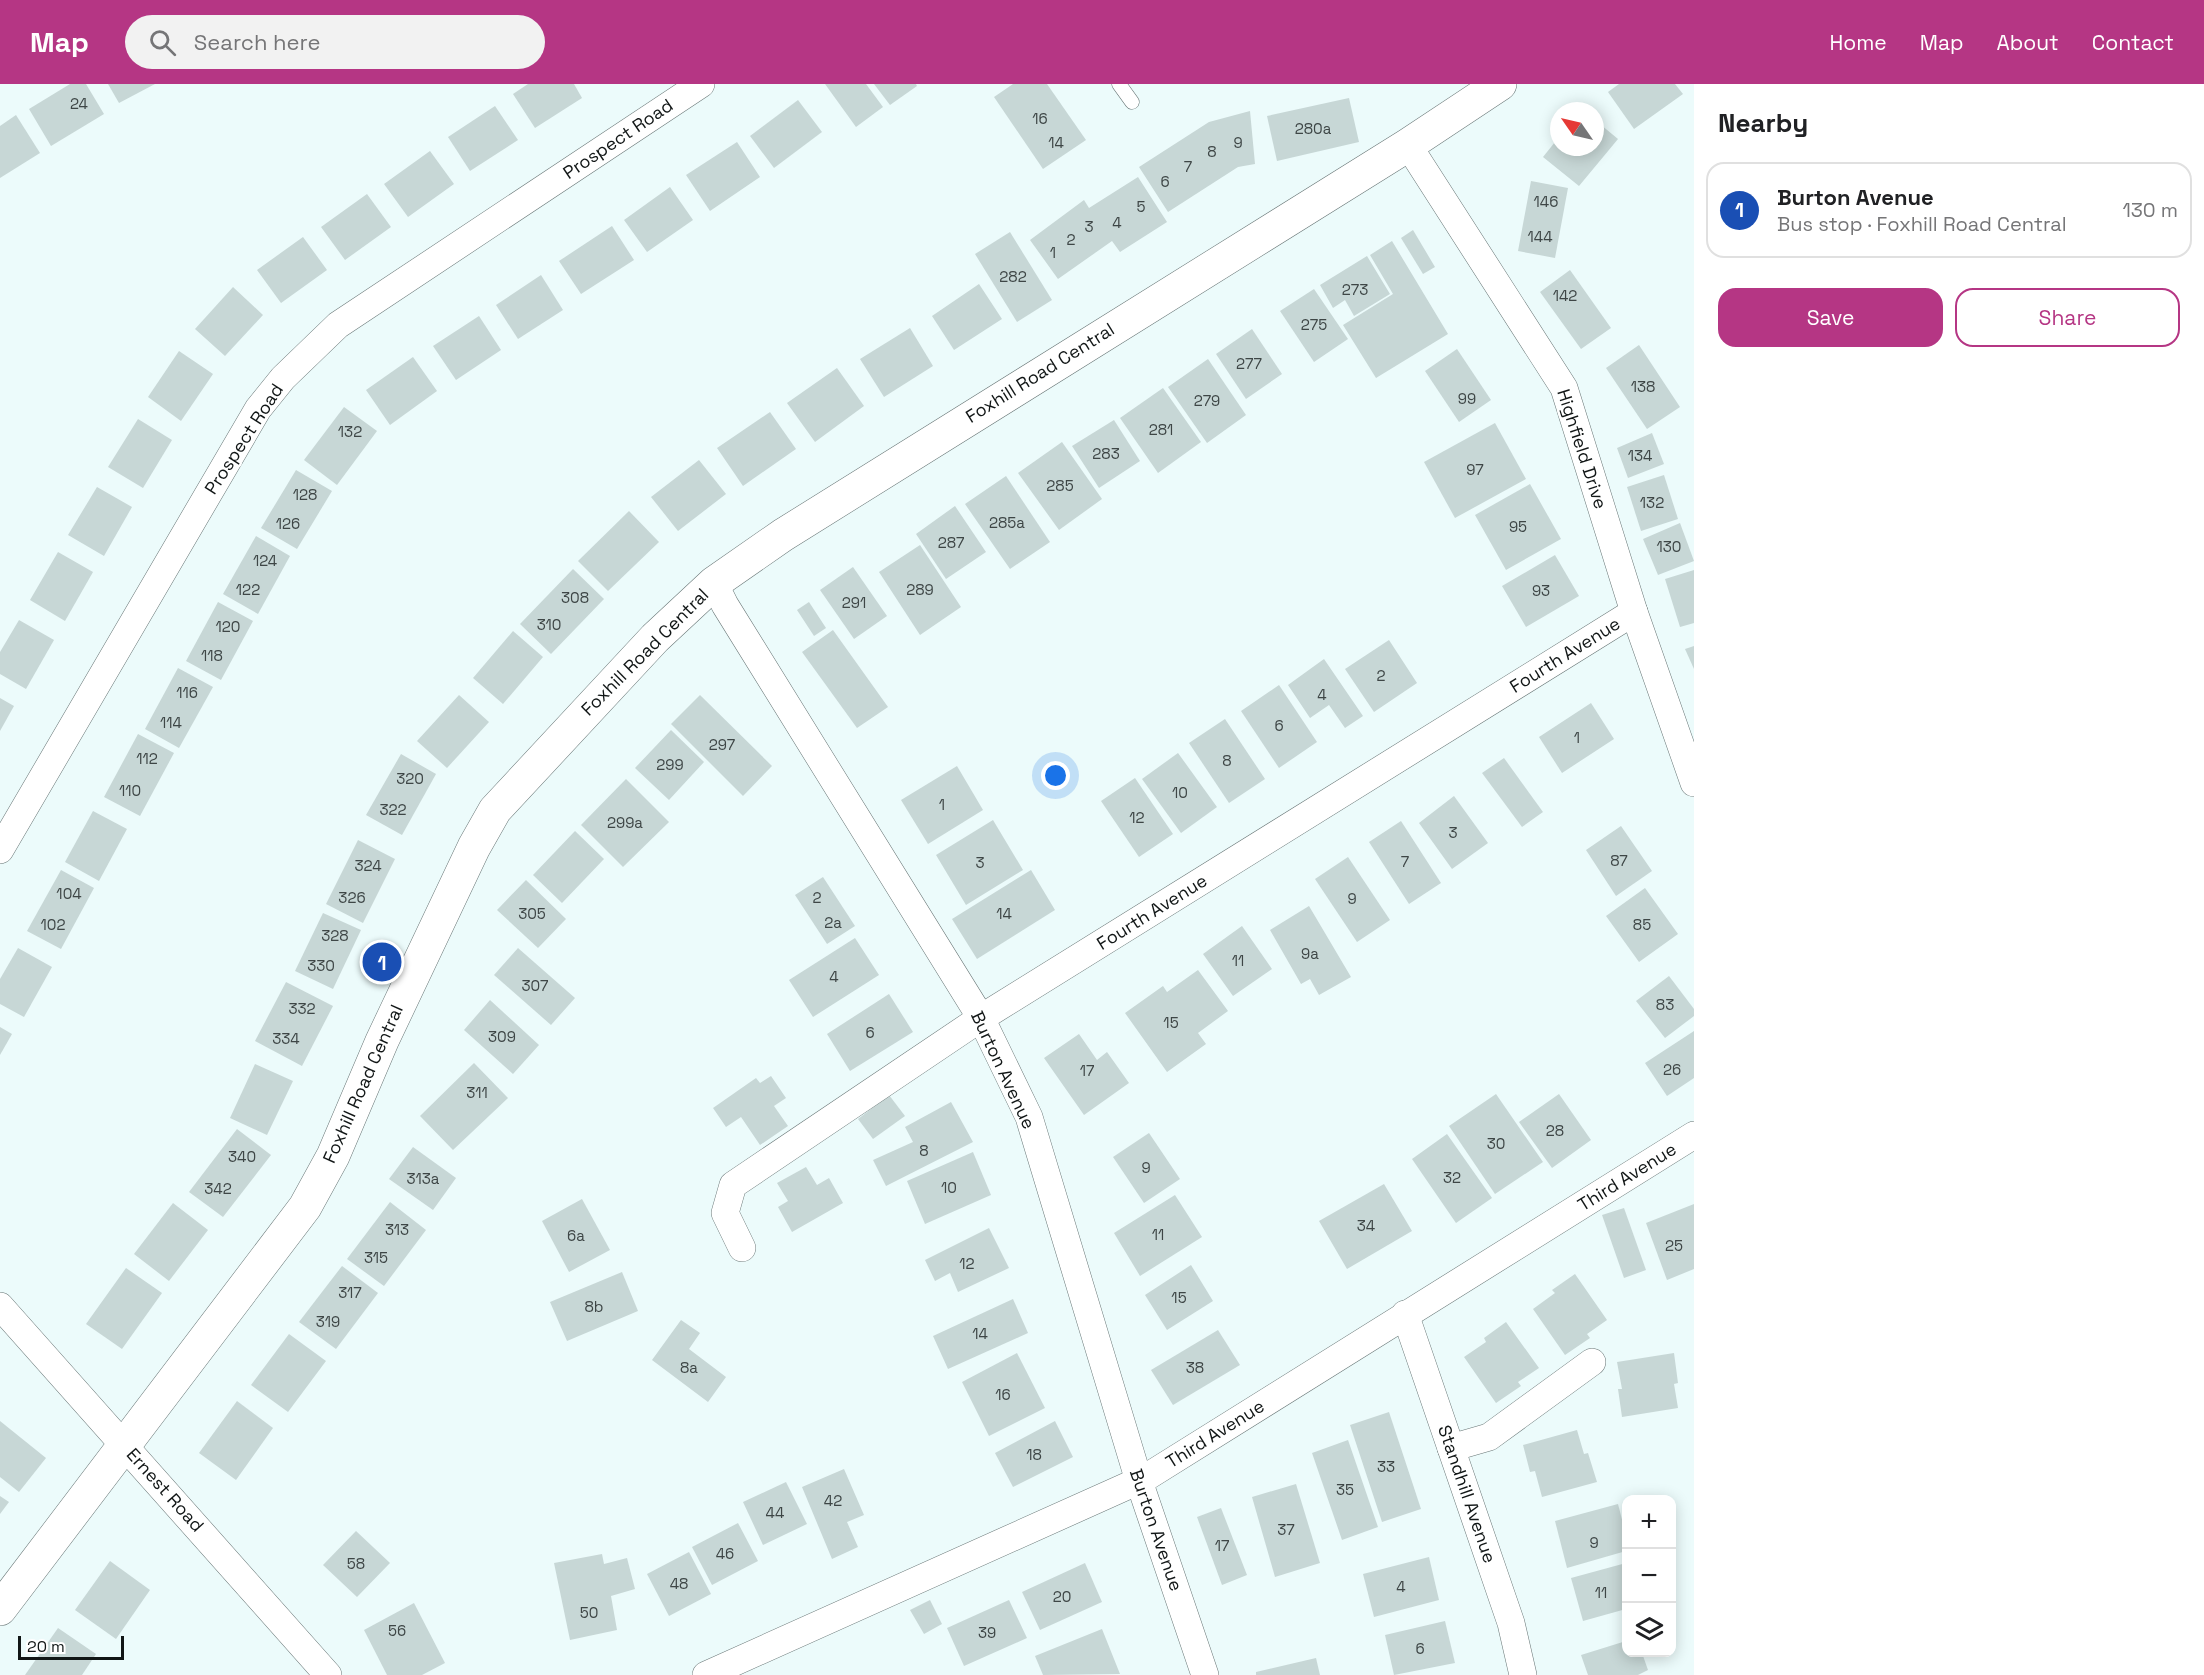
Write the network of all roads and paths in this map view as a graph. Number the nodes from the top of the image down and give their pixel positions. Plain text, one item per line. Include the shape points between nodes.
1 (702, 84) edge
2 (1119, 84) edge
3 (1500, 84) edge
4 (1132, 102) dead end
5 (1408, 145) junction
6 (714, 583) junction
7 (1634, 612) junction
8 (1694, 783) edge
9 (0, 850) edge
10 (981, 1018) junction
11 (1694, 1136) edge
12 (742, 1248) dead end
13 (0, 1306) edge
14 (1405, 1314) junction
15 (1592, 1362) dead end
16 (124, 1446) junction
17 (1451, 1449) junction
18 (1138, 1481) junction
19 (0, 1609) edge
20 (328, 1675) edge
21 (706, 1675) edge
22 (1205, 1675) edge
23 (1523, 1675) edge

1 - 9 street, Prospect Road via 338,325 283,378 258,409
2 - 4 lane
3 - 5 street, Foxhill Road Central
5 - 6 street, Foxhill Road Central via 903,458
5 - 7 street, Highfield Drive via 1564,388
6 - 10 street, Burton Avenue
6 - 16 street, Foxhill Road Central via 655,638 495,810 382,1041 333,1156 305,1207
7 - 8 street, Highfield Drive
7 - 10 street, Fourth Avenue
10 - 12 street, Fourth Avenue via 733,1185 725,1213
10 - 18 street, Burton Avenue via 1029,1117
11 - 14 street, Third Avenue
13 - 16 street, Ernest Road
14 - 17 street, Standhill Avenue
14 - 18 street, Third Avenue
15 - 17 street via 1489,1437
16 - 19 street, Foxhill Road Central
16 - 20 street, Ernest Road
17 - 23 street, Standhill Avenue via 1511,1623
18 - 21 street, Third Avenue
18 - 22 street, Burton Avenue

